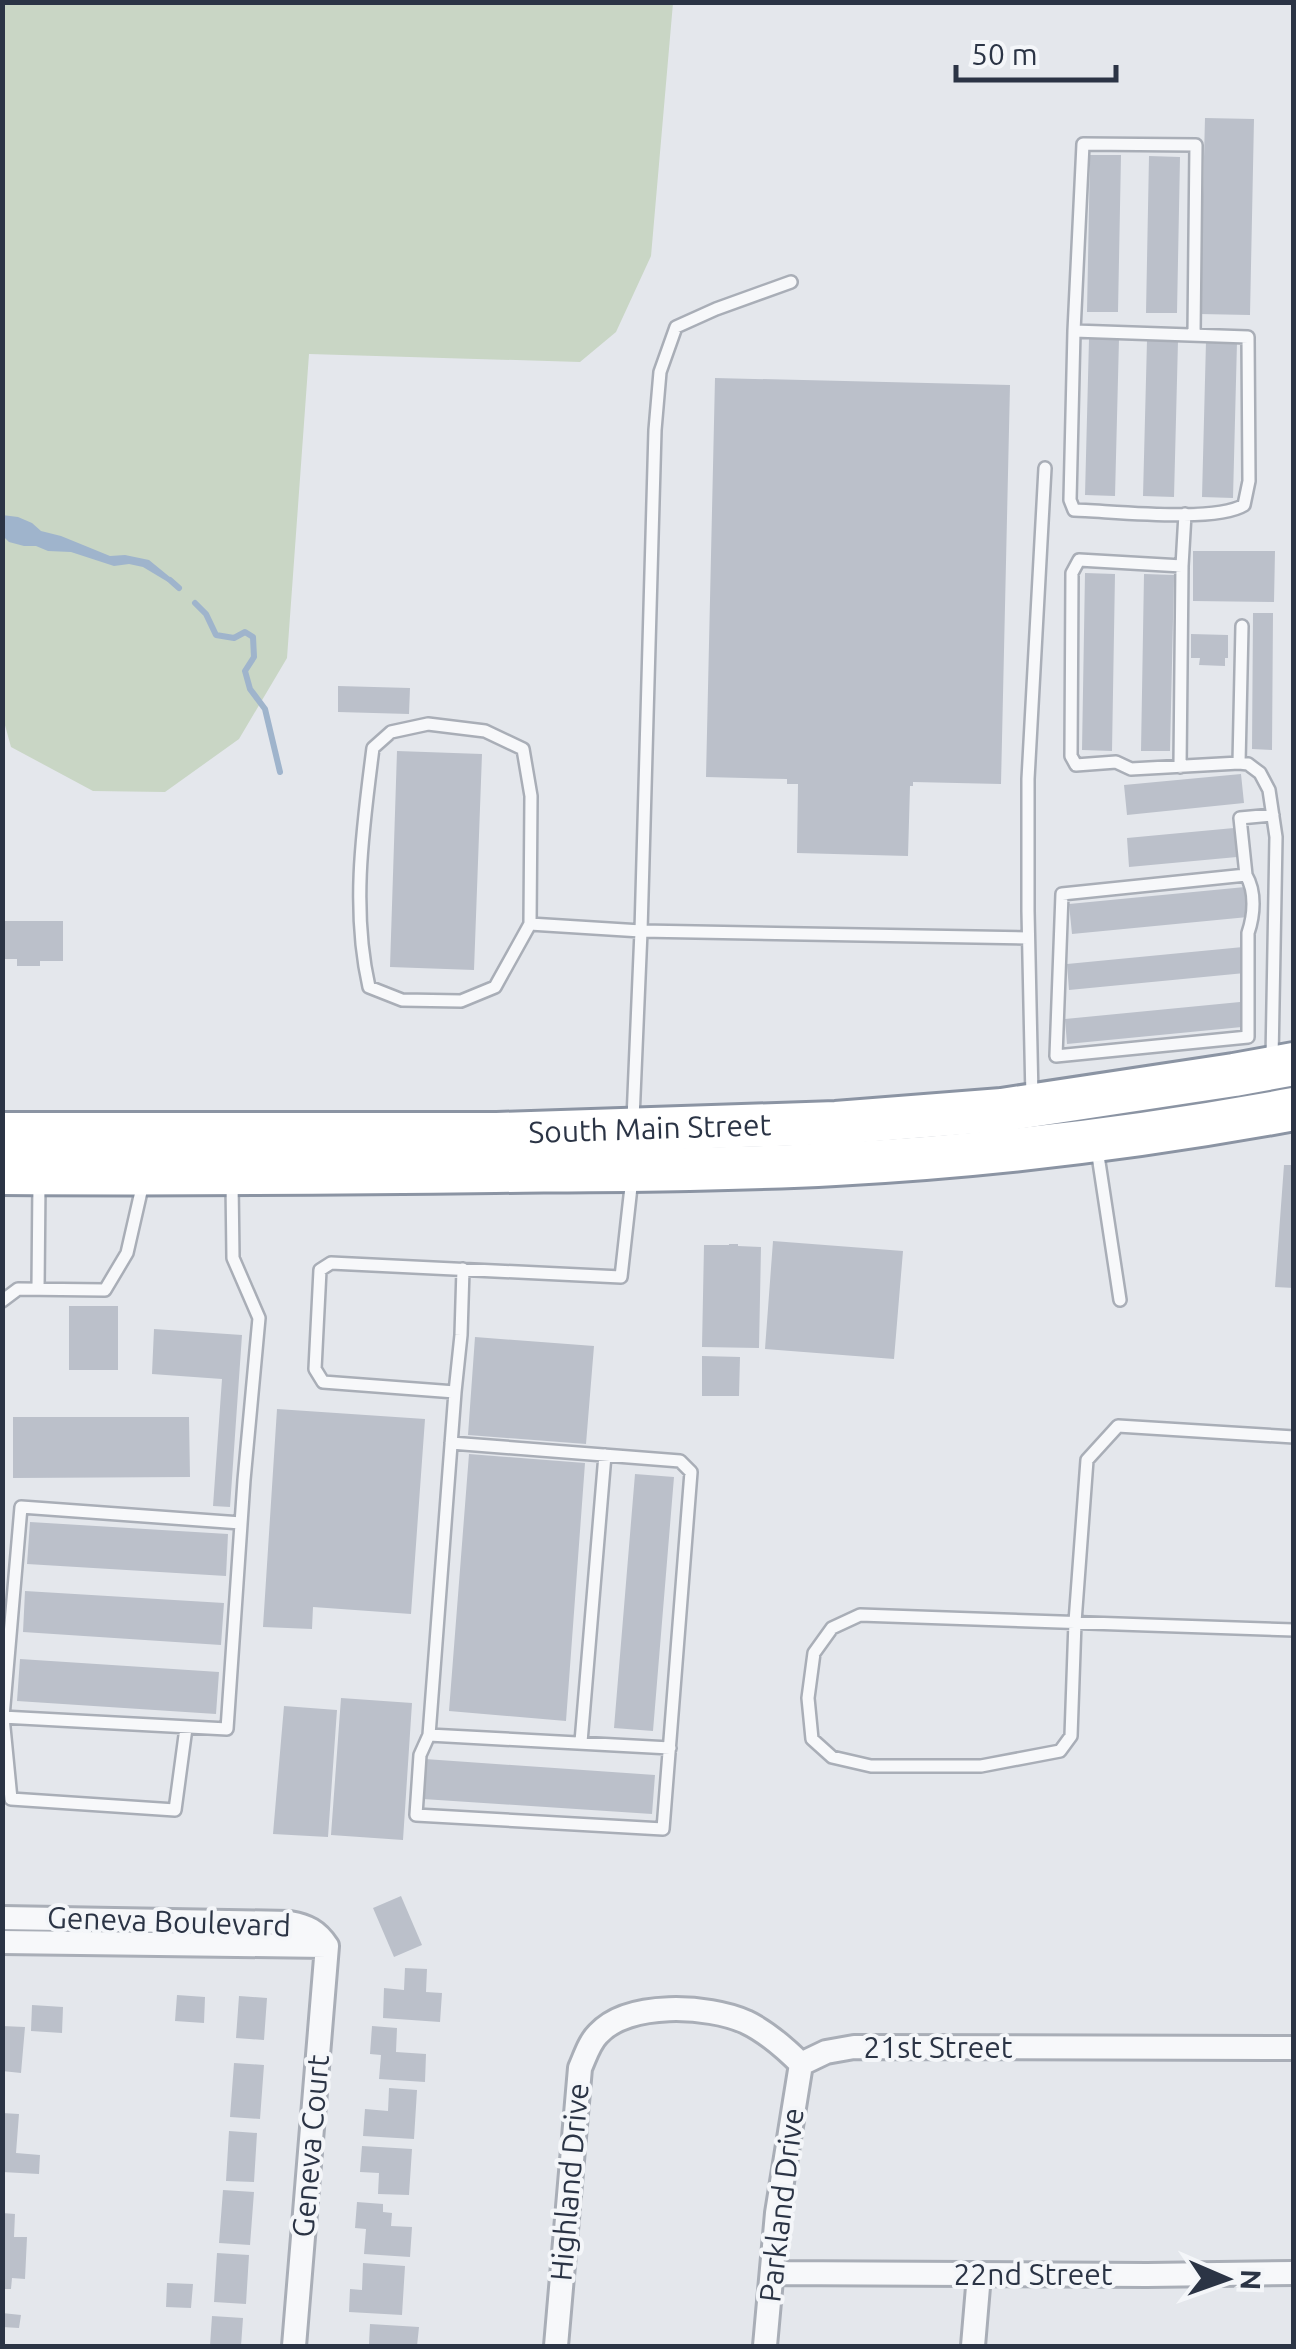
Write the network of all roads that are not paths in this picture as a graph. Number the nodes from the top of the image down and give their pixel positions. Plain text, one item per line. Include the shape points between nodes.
1 (791, 282) dead end
2 (1074, 331) junction
3 (1194, 334) junction
4 (1044, 468) dead end
5 (1184, 514) junction
6 (1182, 566) junction
7 (1242, 626) dead end
8 (1239, 763) junction
9 (1180, 767) junction
10 (1273, 815) junction
11 (1246, 875) junction
12 (530, 924) junction
13 (641, 931) junction
14 (1028, 938) junction
15 (1283, 1066) edge
16 (1294, 1109) edge
17 (1033, 1126) junction
18 (2, 1134) edge
19 (1095, 1140) junction
20 (632, 1150) junction
21 (21, 1173) edge
22 (232, 1173) junction
23 (145, 1174) junction
24 (462, 1269) junction
25 (38, 1289) junction
26 (1120, 1300) dead end
27 (2, 1302) edge
28 (455, 1392) junction
29 (1294, 1436) edge
30 (451, 1443) junction
31 (605, 1455) junction
32 (241, 1523) junction
33 (1075, 1622) junction
34 (1294, 1630) edge
35 (3, 1718) edge
36 (186, 1728) junction
37 (429, 1735) junction
38 (581, 1742) junction
39 (670, 1748) junction
40 (2, 1918) edge
41 (2, 1942) edge
42 (326, 1946) junction
43 (1294, 2048) edge
44 (802, 2064) junction
45 (772, 2273) junction
46 (1294, 2273) edge
47 (979, 2274) junction
48 (294, 2346) edge
49 (556, 2346) edge
50 (765, 2346) edge
51 (972, 2346) edge

1 - 13 lane via 676,326 660,372
2 - 3 lane
2 - 3 lane via 1083,144 1196,145
2 - 5 lane via 1074,510
3 - 5 lane via 1248,337 1249,481 1244,505 1233,512
4 - 14 lane via 1028,779
5 - 6 lane
6 - 9 lane
6 - 9 lane via 1079,560 1072,573 1076,765
7 - 8 lane
8 - 9 lane
8 - 10 lane via 1260,773
10 - 11 lane via 1240,818
10 - 15 lane
11 - 11 lane via 1062,894 1056,1056 1248,1037 1253,919
12 - 12 lane via 531,796 522,748 485,730 428,724 392,732 373,748 360,861 361,951 369,987 402,1000 461,1001 494,987
12 - 13 lane
13 - 14 lane
13 - 20 lane
14 - 17 lane
15 - 17 highway, South Main Street
16 - 19 highway, South Main Street
17 - 19 highway, South Main Street
17 - 20 highway, South Main Street via 836,1123
18 - 20 highway, South Main Street via 496,1134
19 - 26 lane
20 - 22 highway, South Main Street
20 - 24 lane via 621,1277
21 - 23 highway, South Main Street
21 - 25 lane
22 - 23 highway, South Main Street
22 - 32 lane via 234,1258 259,1318
23 - 25 lane via 127,1252 104,1290
24 - 28 lane
24 - 28 lane via 331,1263 320,1270 314,1369 324,1382
25 - 27 lane via 18,1288
28 - 30 lane
29 - 33 lane via 1118,1426 1086,1460
30 - 31 lane
30 - 37 lane
31 - 38 lane
31 - 39 lane via 680,1461 691,1472
32 - 35 lane via 21,1507
32 - 36 lane via 227,1730
33 - 33 lane via 860,1614 832,1628 814,1653 812,1740 832,1757 871,1766 981,1766 1060,1752 1071,1736
33 - 34 lane
35 - 36 lane
35 - 36 lane via 12,1799 175,1810
37 - 38 lane
37 - 39 lane via 420,1755 416,1814 663,1829
38 - 39 lane
40 - 42 street, Geneva Boulevard via 290,1923 317,1933
41 - 42 street
42 - 48 street, Geneva Court
43 - 44 street, 21st Street via 854,2047
44 - 45 street, Parkland Drive
44 - 49 street, Highland Drive via 744,2022 691,2010 638,2012 592,2040 580,2068
45 - 47 street, 22nd Street
45 - 50 street, Parkland Drive
46 - 47 street, 22nd Street
47 - 51 street

